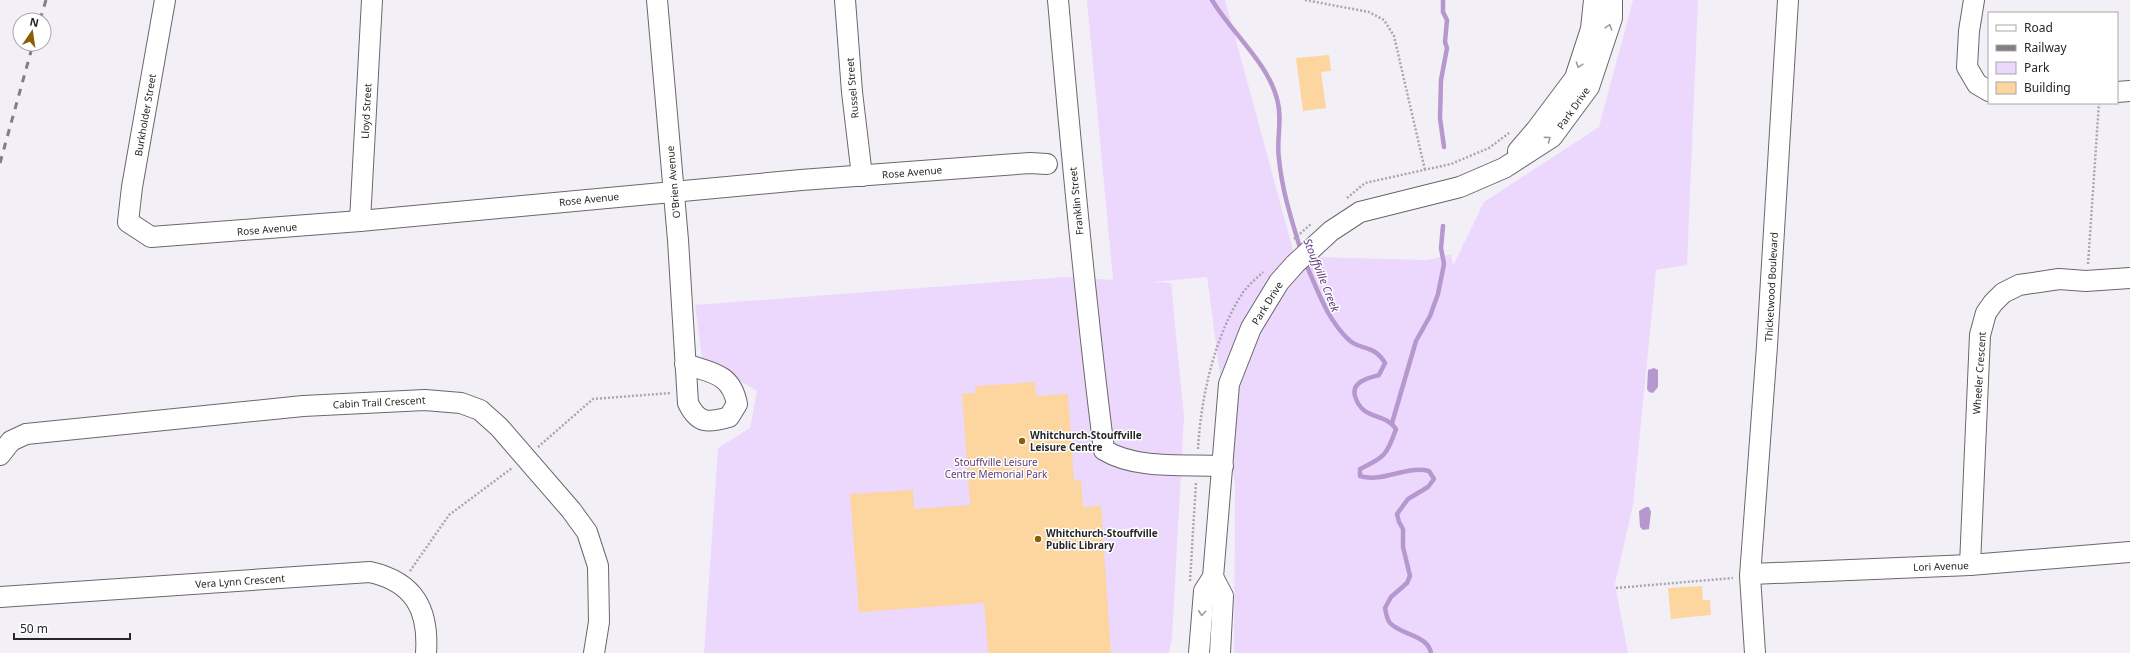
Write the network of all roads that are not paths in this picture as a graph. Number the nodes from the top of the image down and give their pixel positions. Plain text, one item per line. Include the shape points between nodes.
1 (165, 0) edge
2 (372, 0) edge
3 (657, 0) edge
4 (846, 0) edge
5 (1058, 0) edge
6 (1594, 0) edge
7 (1612, 0) edge
8 (1788, 0) edge
9 (1974, 0) edge
10 (1988, 90) edge
11 (2130, 91) edge
12 (2118, 92) edge
13 (1047, 164) dead end
14 (1504, 168) junction
15 (862, 176) junction
16 (674, 191) junction
17 (360, 221) junction
18 (135, 228) joint
19 (2130, 278) edge
20 (686, 364) dead end
21 (0, 455) edge
22 (1223, 466) junction
23 (2130, 552) edge
24 (1970, 564) junction
25 (1750, 575) junction
26 (1213, 577) junction
27 (0, 597) edge
28 (426, 653) edge
29 (594, 653) edge
30 (1199, 653) edge
31 (1220, 653) edge
32 (1755, 653) edge

1 - 18 street, Burkholder Street via 129,208 128,222
2 - 17 street, Lloyd Street
3 - 16 street, O'Brien Avenue
4 - 15 street, Russel Street via 852,92
5 - 22 street, Franklin Street via 1072,163 1104,450 1134,463
6 -> 14 street, Park Drive via 1591,29 1575,78
14 -> 7 street, Park Drive via 1552,137 1589,87 1612,18
8 - 25 street, Thicketwood Boulevard via 1771,289
9 - 10 street via 1967,67 1977,84
11 - 12 street
13 - 15 street, Rose Avenue via 1030,163
14 - 22 street, Park Drive via 1460,187 1360,212 1323,226 1279,282 1251,328 1229,384
15 - 16 street, Rose Avenue
16 - 17 street, Rose Avenue
16 - 20 street, O'Brien Avenue
17 - 18 street, Rose Avenue via 150,237
19 - 24 street, Wheeler Crescent via 2086,281 2059,279 2019,285 2003,293 1986,313 1980,335
21 - 29 street, Cabin Trail Crescent via 11,441 26,434 303,406 425,400 461,402 480,410 499,427 587,532 598,566 599,622
22 - 26 street, Park Drive
23 - 24 street, Lori Avenue
24 - 25 street, Lori Avenue
25 - 32 street, Thicketwood Boulevard
26 -> 30 street, Park Drive via 1204,591
26 - 31 street via 1223,596
27 - 28 street, Vera Lynn Crescent via 370,572 388,576 403,585 412,595 422,610 427,638

